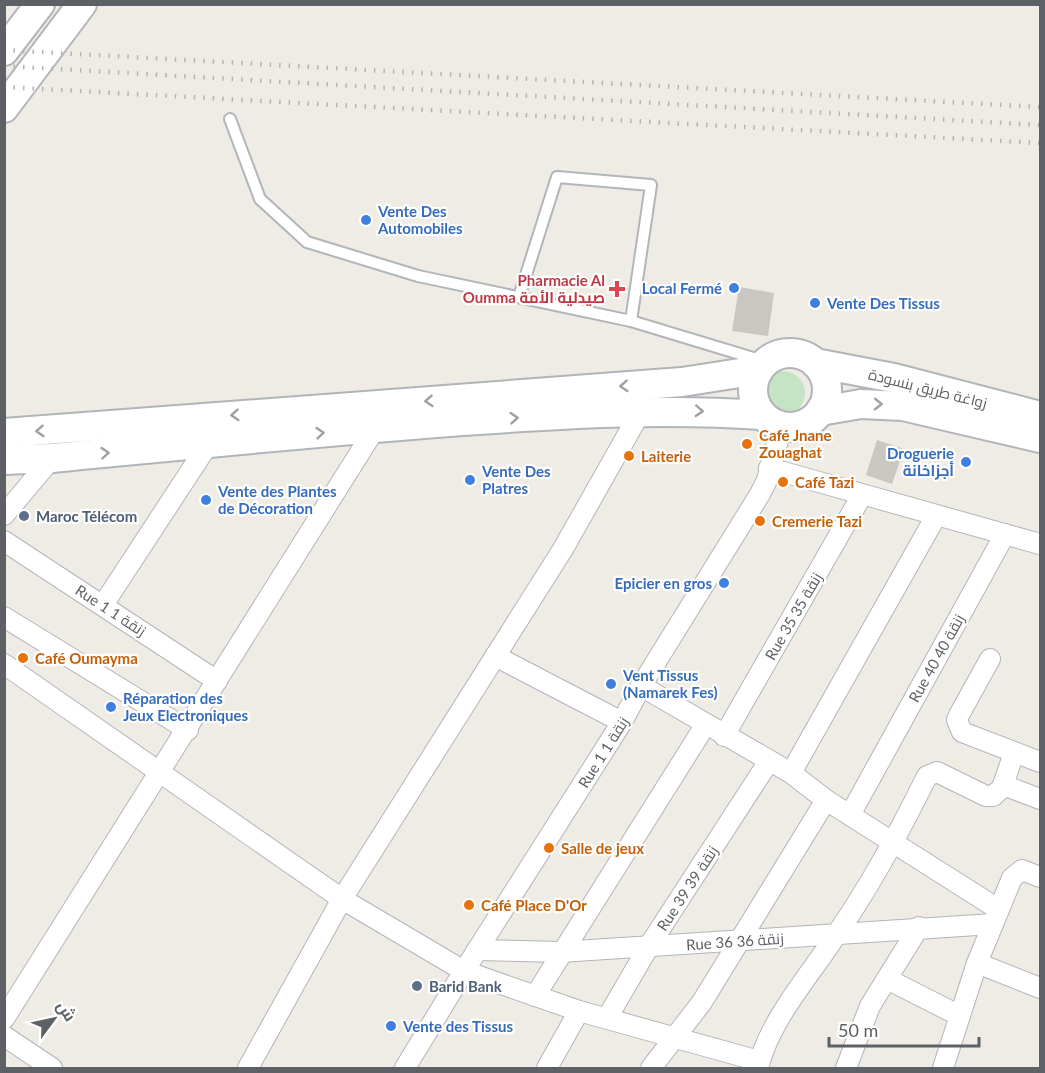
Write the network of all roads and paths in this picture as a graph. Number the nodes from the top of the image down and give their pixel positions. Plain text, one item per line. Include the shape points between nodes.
1 (39, 4) edge
2 (82, 4) edge
3 (4, 51) edge
4 (4, 108) edge
5 (230, 119) dead end
6 (519, 297) junction
7 (631, 321) junction
8 (815, 363) junction
9 (763, 366) junction
10 (641, 411) junction
11 (820, 411) junction
12 (1041, 416) edge
13 (772, 421) junction
14 (376, 427) junction
15 (4, 434) edge
16 (1041, 438) edge
17 (208, 443) junction
18 (52, 458) junction
19 (4, 460) edge
20 (769, 468) junction
21 (862, 495) junction
22 (4, 515) edge
23 (936, 516) junction
24 (1005, 534) junction
25 (4, 541) edge
26 (1041, 544) edge
27 (103, 605) junction
28 (5, 618) edge
29 (495, 656) junction
30 (990, 659) dead end
31 (4, 664) edge
32 (217, 681) junction
33 (641, 686) junction
34 (622, 722) junction
35 (706, 724) junction
36 (188, 730) junction
37 (724, 736) junction
38 (1014, 753) junction
39 (769, 761) junction
40 (1041, 762) edge
41 (791, 773) junction
42 (160, 775) junction
43 (1003, 785) junction
44 (1041, 799) edge
45 (826, 800) junction
46 (849, 815) junction
47 (893, 843) junction
48 (1041, 877) edge
49 (342, 899) junction
50 (995, 916) junction
51 (919, 927) junction
52 (837, 934) junction
53 (741, 942) junction
54 (649, 946) junction
55 (477, 950) junction
56 (561, 952) junction
57 (977, 963) junction
58 (464, 971) junction
59 (889, 980) junction
60 (1041, 988) edge
61 (535, 996) junction
62 (579, 1011) junction
63 (960, 1016) junction
64 (607, 1018) junction
65 (4, 1019) edge
66 (4, 1036) edge
67 (675, 1038) junction
68 (759, 1065) edge
69 (52, 1068) edge
70 (248, 1068) edge
71 (405, 1068) edge
72 (547, 1068) edge
73 (651, 1068) edge
74 (846, 1068) edge
75 (943, 1068) edge

1 - 3 main road
2 - 4 main road
5 - 6 lane via 260,199 307,242 418,276
6 - 7 lane
6 - 7 lane via 557,177 651,185
7 - 9 lane
8 - 9 main road via 788,353
8 - 11 main road via 827,386
8 - 12 main road, زواغة طريق بنسودة via 894,378
9 - 13 main road via 753,393
9 -> 15 main road via 672,383
10 -> 13 main road via 690,410
14 -> 10 main road
10 - 29 street via 563,549
11 - 13 main road via 801,426
11 -> 16 main road, زواغة طريق بنسودة via 861,404 893,404
13 - 20 street, Rue 1 زنقة 1
17 -> 14 main road
14 - 32 street
18 -> 17 main road
17 - 27 street
18 - 19 main road
18 - 22 street
20 - 21 street
20 - 33 street, Rue 1 زنقة 1 via 760,494
21 - 23 street
21 - 37 street, Rue 35 زنقة 35
23 - 24 street
23 - 41 street
24 - 26 street
24 - 46 street, Rue 40 زنقة 40
25 - 27 street, Rue 1 زنقة 1
27 - 32 street, Rue 1 زنقة 1
28 - 36 street
29 - 34 street
29 - 49 street
30 - 38 street via 959,715 958,727
31 - 42 street
32 - 36 street
33 - 34 street, Rue 1 زنقة 1
33 - 35 street
34 - 55 street, Rue 1 زنقة 1
35 - 37 street
35 - 56 street
36 - 42 street
37 - 39 street
38 - 40 street
38 - 43 street
39 - 41 street
39 - 54 street, Rue 39 زنقة 39
41 - 45 street
42 - 49 street
42 - 65 street
43 - 44 street
43 - 47 street via 993,796 986,796 944,775 931,773
45 - 46 street
45 - 53 street
46 - 47 street
47 - 50 street
47 - 52 street
48 - 50 street via 1022,870 1016,873
49 - 58 street
49 - 70 street
50 - 51 street, Rue 36 زنقة 36
50 - 57 street
51 - 52 street, Rue 36 زنقة 36
51 - 59 street
52 - 53 street, Rue 36 زنقة 36
52 - 68 street via 779,1018
53 - 54 street, Rue 36 زنقة 36
53 - 67 street
54 - 56 street, Rue 36 زنقة 36
54 - 64 street, Rue 39 زنقة 39
55 - 56 street, Rue 36 زنقة 36
55 - 58 street, Rue 1 زنقة 1
56 - 61 street
57 - 60 street
57 - 63 street
58 - 61 street
58 - 71 street, Rue 1 زنقة 1
59 - 63 street
59 - 74 street via 870,1006
61 - 62 street
62 - 64 street
62 - 72 street
63 - 75 street
64 - 67 street
66 - 69 street
67 - 68 street
67 - 73 street

